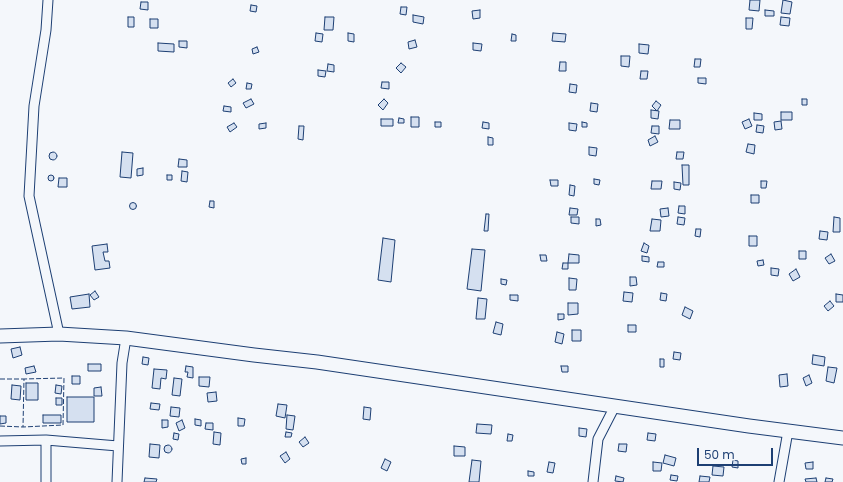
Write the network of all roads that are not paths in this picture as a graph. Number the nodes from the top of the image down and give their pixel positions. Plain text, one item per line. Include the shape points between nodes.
1 (48, 0) edge
2 (59, 334) junction
3 (0, 336) edge
4 (126, 338) junction
5 (615, 406) junction
6 (788, 431) junction
7 (843, 438) edge
8 (46, 440) junction
9 (0, 441) edge
10 (118, 446) junction
11 (46, 482) edge
12 (117, 482) edge
13 (593, 482) edge
14 (779, 482) edge

1 - 2 street via 34,106 29,196
2 - 3 street
2 - 4 street
4 - 5 street via 317,362
4 - 10 street via 122,363
5 - 6 street
5 - 13 street via 598,439
6 - 7 street
6 - 14 street
8 - 9 street
8 - 10 street
8 - 11 street
10 - 12 street

